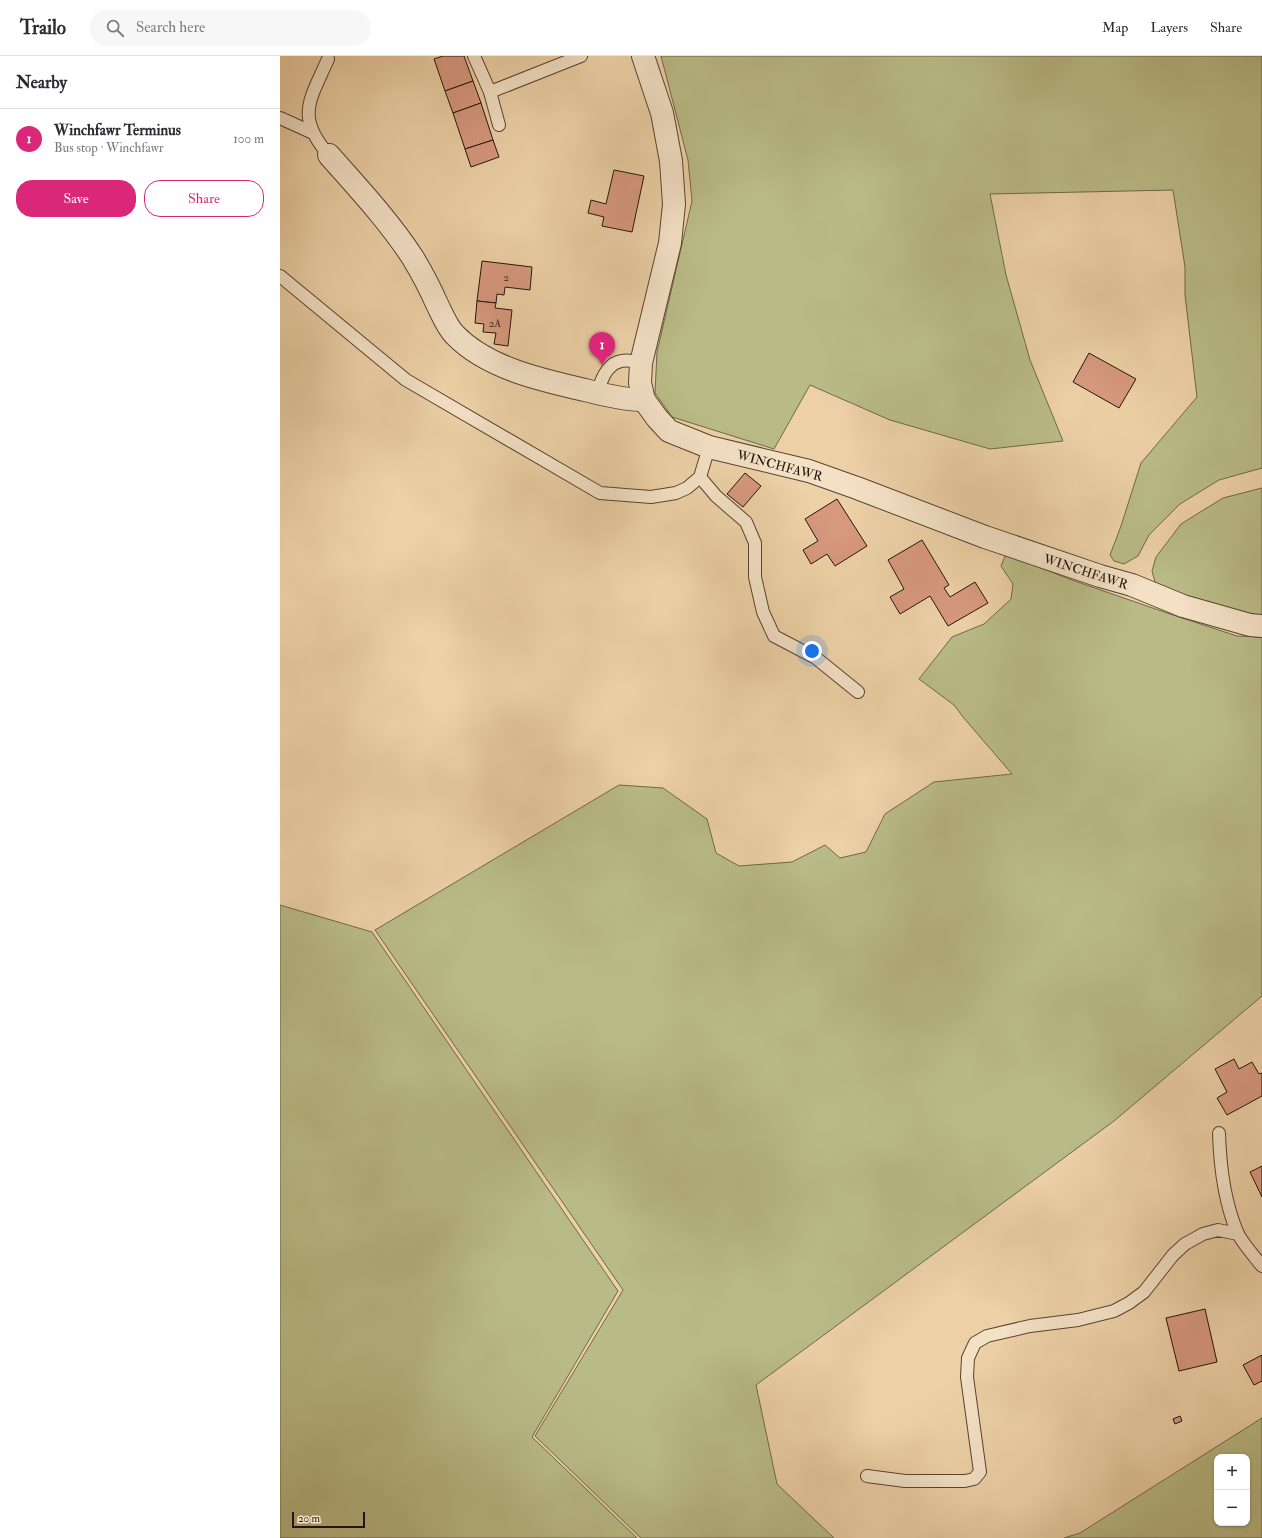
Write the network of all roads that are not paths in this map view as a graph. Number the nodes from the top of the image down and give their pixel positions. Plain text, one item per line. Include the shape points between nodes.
1 (474, 56) edge
2 (582, 56) edge
3 (643, 56) edge
4 (328, 59) dead end
5 (490, 92) junction
6 (280, 118) edge
7 (499, 125) dead end
8 (312, 132) junction
9 (329, 155) joint
10 (280, 276) edge
11 (641, 363) junction
12 (598, 393) junction
13 (644, 400) junction
14 (709, 447) junction
15 (700, 477) junction
16 (1262, 626) edge
17 (858, 692) dead end
18 (1219, 1133) dead end
19 (1238, 1234) junction
20 (1262, 1266) edge
21 (867, 1476) dead end

1 - 5 lane
2 - 5 lane
3 - 11 street, WINCHFAWR via 662,113 671,161 674,204 670,243
4 - 8 lane via 312,94 308,118
5 - 7 lane
6 - 8 lane
8 - 9 lane
9 - 12 street via 365,195 404,246 423,275 453,333 466,345 506,368 552,383
10 - 15 lane via 406,380 600,493 651,497 676,493
11 - 12 lane via 618,362 602,378
11 - 13 street, WINCHFAWR via 640,382
12 - 13 street via 629,400
13 - 14 street, WINCHFAWR via 669,431
14 - 15 lane
14 - 16 street, WINCHFAWR via 809,471 986,537 1132,585 1183,606
15 - 17 lane via 716,496 746,522 755,543 755,577 763,612 774,636 816,658
18 - 19 lane via 1220,1168
19 - 20 lane
19 - 21 lane via 1218,1230 1203,1234 1185,1244 1172,1255 1144,1292 1114,1311 1078,1320 1030,1326 987,1336 975,1343 968,1358 967,1377 980,1472 974,1479 965,1482 905,1481

